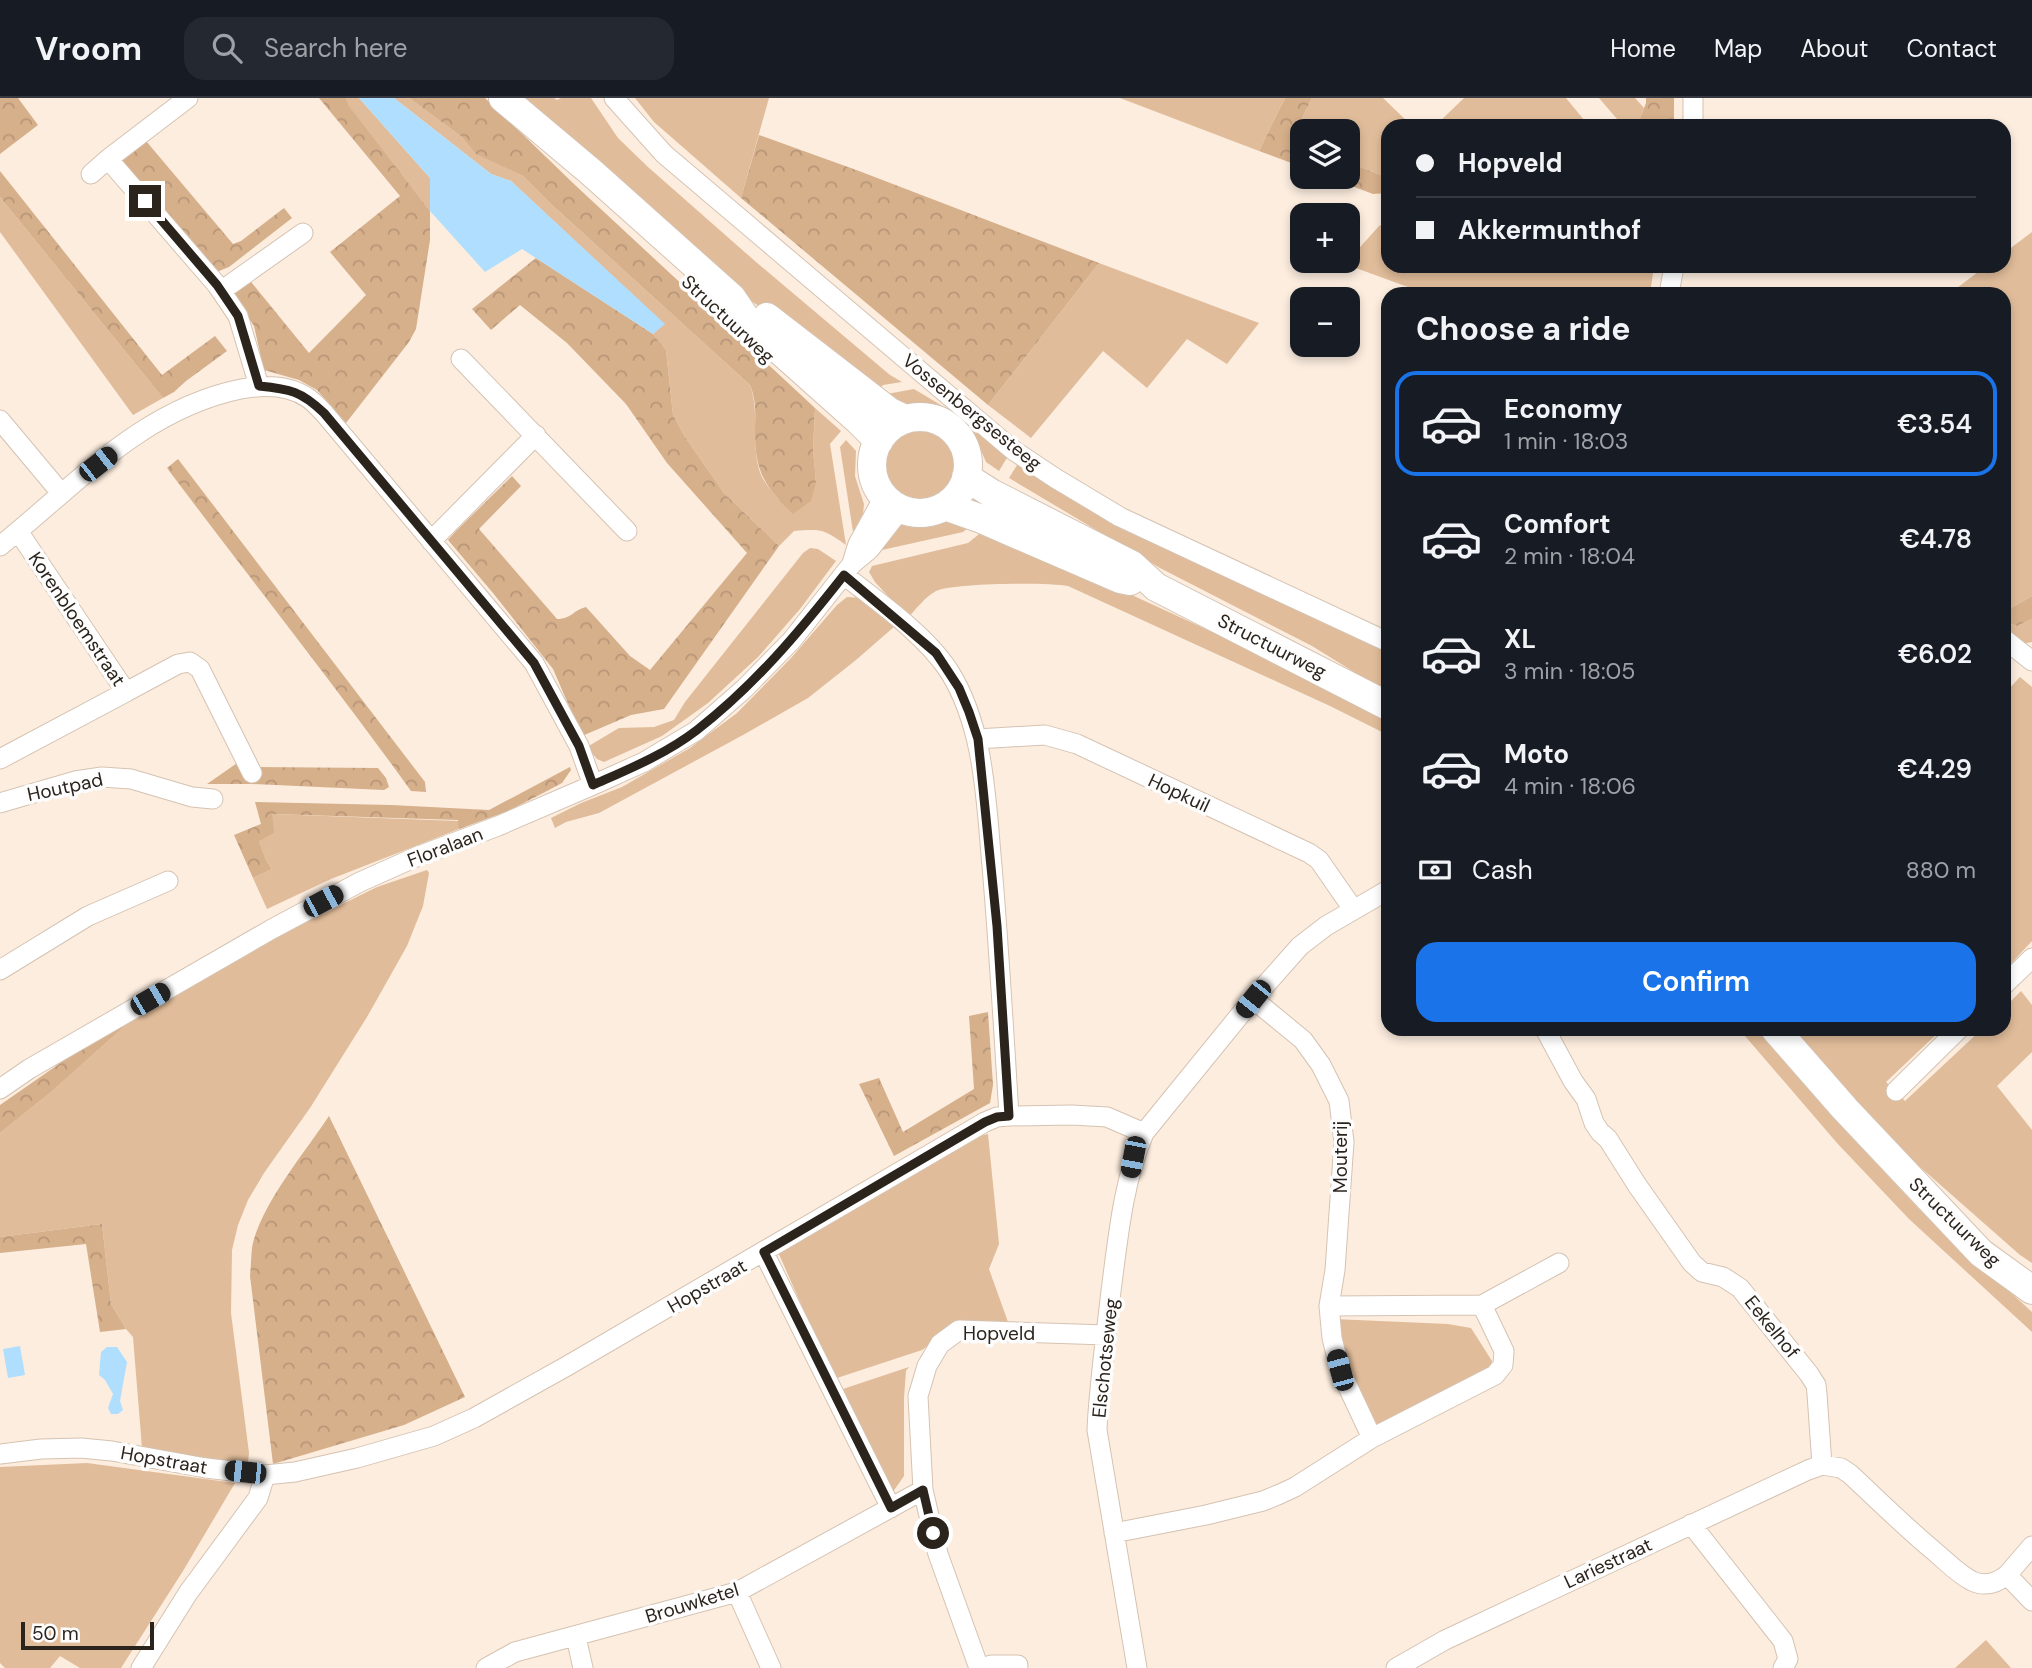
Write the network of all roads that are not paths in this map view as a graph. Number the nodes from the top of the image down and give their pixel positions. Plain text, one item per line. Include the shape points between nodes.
1 (188, 98) edge
2 (503, 98) edge
3 (614, 98) edge
4 (1693, 98) edge
5 (1693, 119) edge
6 (108, 159) junction
7 (592, 172) junction
8 (91, 174) dead end
9 (303, 233) dead end
10 (221, 291) junction
11 (732, 298) junction
12 (461, 359) dead end
13 (259, 386) junction
14 (905, 419) junction
15 (0, 420) edge
16 (536, 435) junction
17 (875, 451) junction
18 (967, 468) junction
19 (61, 493) junction
20 (893, 503) junction
21 (945, 506) junction
22 (18, 531) junction
23 (627, 531) dead end
24 (431, 541) junction
25 (0, 546) edge
26 (848, 569) junction
27 (1156, 587) junction
28 (1381, 639) edge
29 (2011, 645) edge
30 (2032, 662) edge
31 (126, 692) junction
32 (1381, 702) edge
33 (978, 739) junction
34 (0, 760) edge
35 (252, 773) dead end
36 (593, 785) junction
37 (213, 799) dead end
38 (0, 803) edge
39 (168, 881) dead end
40 (1381, 894) edge
41 (1353, 909) junction
42 (2032, 958) edge
43 (0, 970) edge
44 (2011, 978) edge
45 (1253, 999) junction
46 (1549, 1036) edge
47 (1781, 1036) edge
48 (1952, 1036) edge
49 (0, 1089) edge
50 (1896, 1091) dead end
51 (1009, 1116) junction
52 (1144, 1133) junction
53 (1882, 1149) junction
54 (764, 1252) junction
55 (1559, 1263) dead end
56 (2032, 1270) edge
57 (2032, 1290) edge
58 (1482, 1305) junction
59 (1329, 1306) junction
60 (1106, 1335) junction
61 (1372, 1438) junction
62 (0, 1454) edge
63 (1822, 1465) junction
64 (265, 1475) junction
65 (923, 1490) junction
66 (891, 1508) junction
67 (1691, 1524) junction
68 (1114, 1533) junction
69 (2032, 1546) edge
70 (2007, 1575) junction
71 (737, 1592) junction
72 (2032, 1601) edge
73 (576, 1637) junction
74 (1018, 1665) dead end
75 (141, 1668) edge
76 (486, 1668) edge
77 (583, 1668) edge
78 (771, 1668) edge
79 (980, 1668) edge
80 (1137, 1668) edge
81 (1396, 1668) edge
82 (1783, 1668) edge

1 - 6 street
2 - 7 main road, Structuurweg
3 - 28 street, Vossenbergsesteeg via 664,154 1013,450 1121,517
4 - 5 street
6 - 8 street
6 - 10 street
7 - 11 main road, Structuurweg
7 - 17 main road, Structuurweg via 611,211 863,448
9 - 10 street
10 - 13 street via 238,316
11 - 14 main road, Structuurweg via 759,311
11 - 17 main road, Structuurweg via 750,323 858,419
12 - 16 street
13 - 19 street via 223,393 161,418
13 - 24 street via 308,398
14 - 17 main road via 893,426
14 - 18 main road via 930,418 946,424 966,450
15 - 19 street
16 - 23 street
16 - 24 street
17 - 20 main road via 874,480
18 - 21 main road via 962,489
18 - 27 main road via 1137,557
19 - 22 street
20 - 21 main road via 923,513
20 - 26 street, Floralaan via 858,544
21 - 27 main road, Structuurweg via 1120,579
22 - 25 street
22 - 31 street, Korenbloemstraat
24 - 36 street via 534,663 579,746
26 - 33 street via 936,653 959,688
26 - 36 street, Floralaan via 792,640 696,731
27 - 32 main road, Structuurweg
29 - 30 street
31 - 34 street, Korenbloemstraat
31 - 35 street via 178,664 190,662 200,668
33 - 41 street, Hopkuil via 1045,735 1077,744 1309,853 1319,860
33 - 51 street via 997,926
36 - 49 street, Floralaan via 360,882
37 - 38 street, Houtpad via 131,779 102,777
39 - 43 street via 88,916
40 - 41 street
41 - 45 street via 1311,936
42 - 44 street
45 - 52 street
45 - 59 street, Mouterij via 1303,1040 1339,1101 1344,1142
46 - 63 street, Eekelhof via 1586,1099 1594,1123 1692,1263 1740,1289 1809,1374 1816,1385
47 - 53 main road, Structuurweg
48 - 50 street
51 - 52 street, Hopstraat via 1107,1116
51 - 54 street, Hopstraat via 985,1122
52 - 60 street, Elschotseweg via 1133,1157 1120,1224
53 - 56 main road, Structuurweg
53 - 57 main road, Structuurweg via 1981,1253
54 - 64 street, Hopstraat via 455,1428 357,1458
54 - 66 street
55 - 58 street
58 - 59 street
58 - 61 street via 1504,1350 1503,1365 1495,1375
59 - 61 street, Mouterij via 1340,1370
60 - 65 street, Hopveld via 959,1330 940,1344 927,1366 919,1396
60 - 68 street, Elschotseweg via 1097,1430
61 - 68 street via 1295,1487 1263,1501
62 - 64 street, Hopstraat via 81,1448
63 - 67 street, Lariestraat
63 - 70 street via 1850,1474 1972,1581 1989,1584
64 - 75 street via 258,1498 188,1593
65 - 66 street, Brouwketel
65 - 79 street, Hopveld via 938,1554
66 - 71 street, Brouwketel
67 - 81 street, Lariestraat via 1445,1640
67 - 82 street via 1783,1641 1788,1659
68 - 80 street, Elschotseweg
69 - 70 street
70 - 72 street
71 - 73 street, Brouwketel
71 - 78 street
73 - 76 street, Brouwketel via 516,1653
73 - 77 street
74 - 79 street, Hopveld

